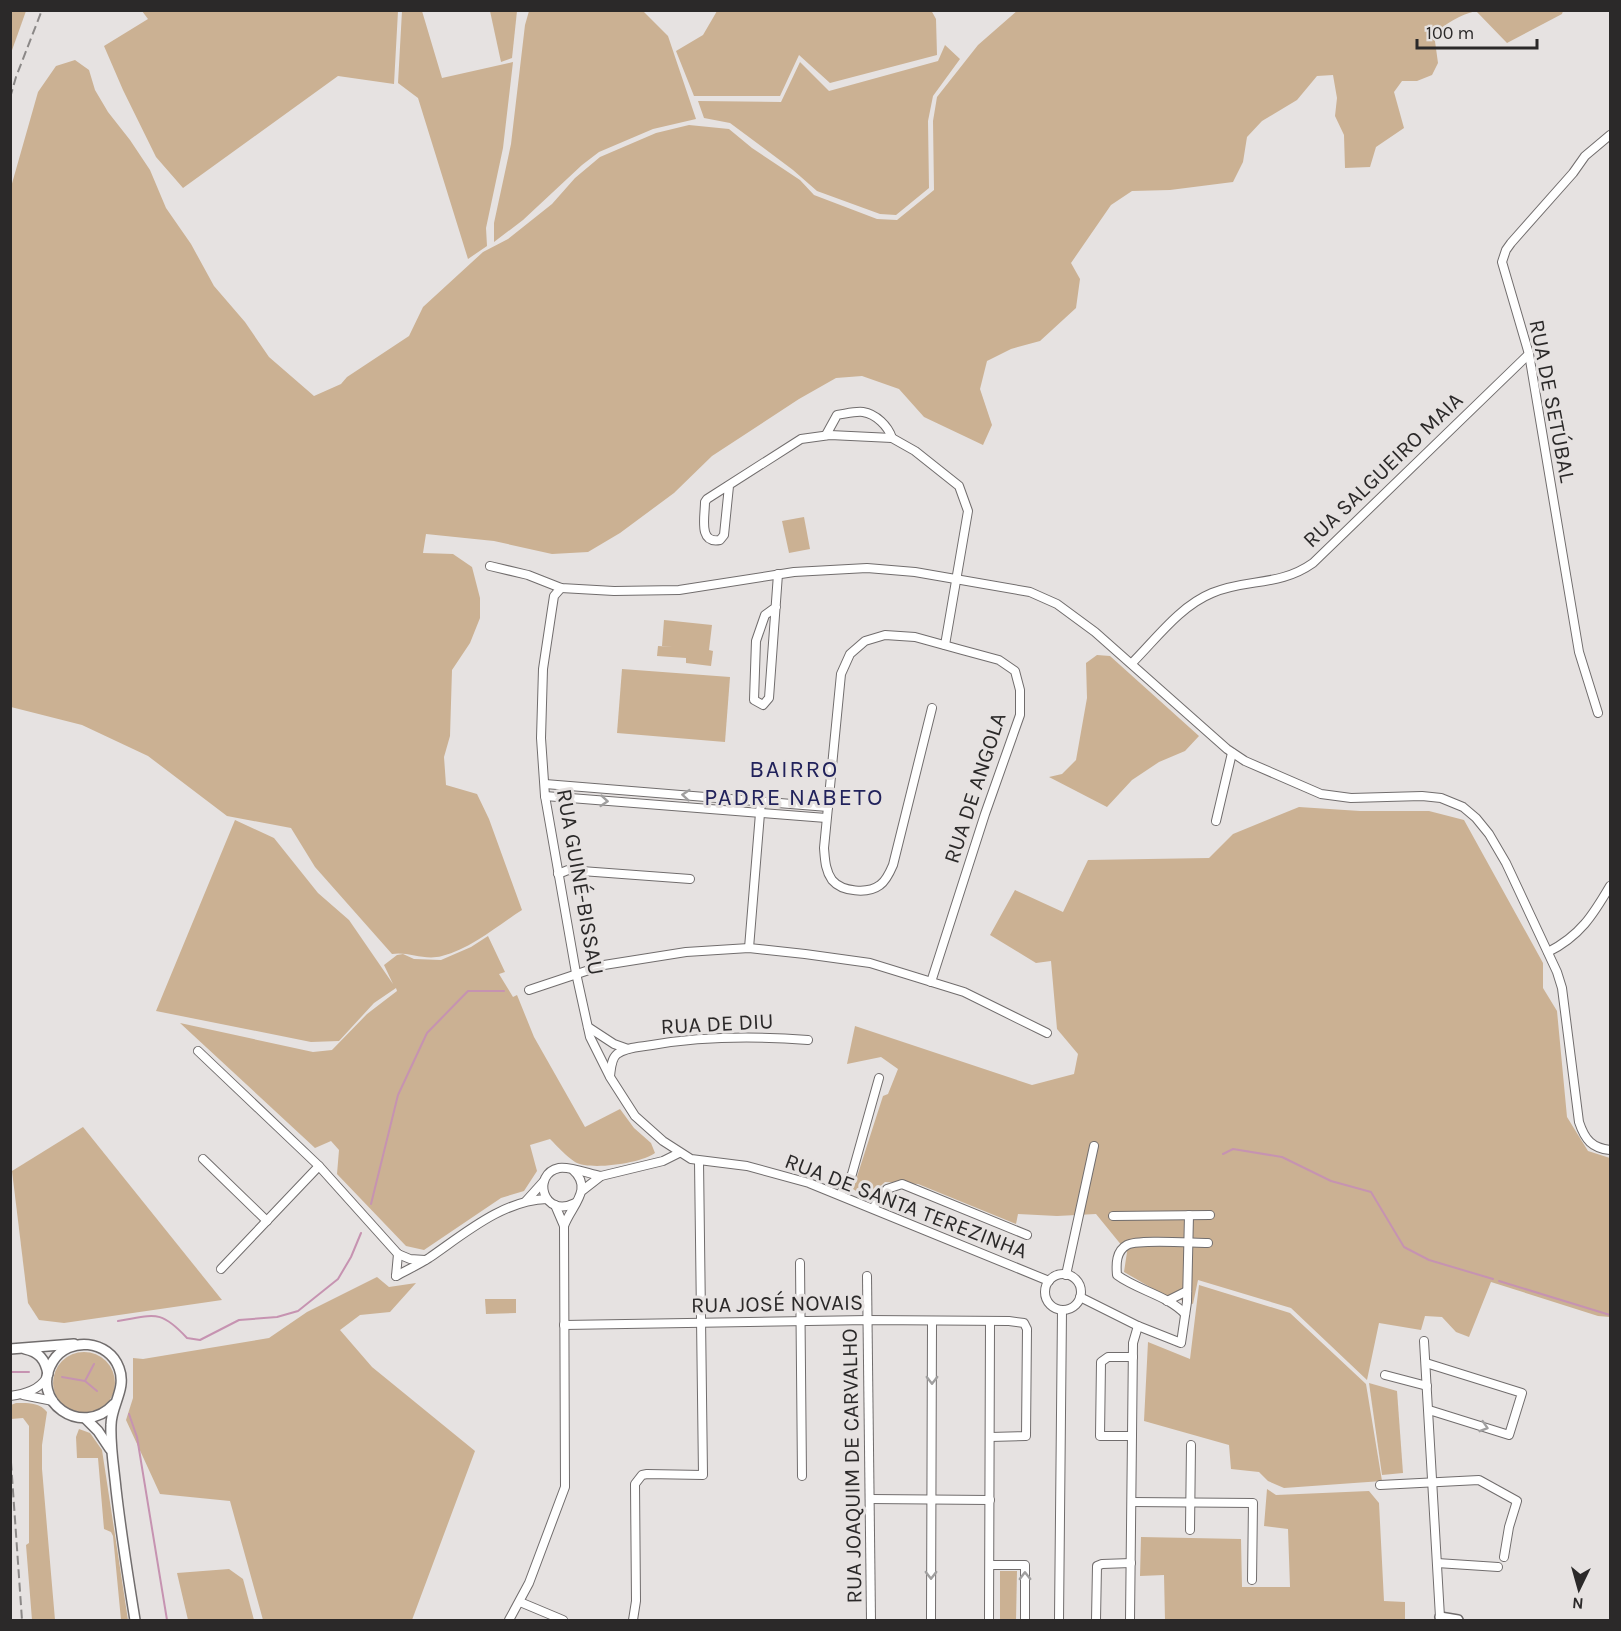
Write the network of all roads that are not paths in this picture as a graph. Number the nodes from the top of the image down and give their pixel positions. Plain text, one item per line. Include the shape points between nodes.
1 (1611, 135) edge
2 (1529, 354) junction
3 (826, 435) junction
4 (892, 438) junction
5 (729, 486) junction
6 (490, 566) dead end
7 (778, 574) junction
8 (958, 579) junction
9 (561, 588) junction
10 (776, 607) junction
11 (945, 645) junction
12 (1132, 663) junction
13 (932, 708) dead end
14 (1598, 713) dead end
15 (1232, 753) junction
16 (545, 784) junction
17 (545, 796) junction
18 (761, 801) junction
19 (828, 807) junction
20 (760, 813) junction
21 (826, 818) junction
22 (1216, 821) dead end
23 (558, 874) junction
24 (690, 879) dead end
25 (1611, 886) edge
26 (749, 948) junction
27 (1548, 952) junction
28 (576, 973) junction
29 (931, 982) junction
30 (529, 990) dead end
31 (588, 1027) junction
32 (1047, 1033) dead end
33 (808, 1040) dead end
34 (628, 1049) junction
35 (198, 1050) dead end
36 (610, 1077) junction
37 (879, 1078) dead end
38 (1094, 1146) dead end
39 (1611, 1150) edge
40 (679, 1153) junction
41 (202, 1159) dead end
42 (699, 1161) junction
43 (319, 1166) junction
44 (573, 1170) junction
45 (601, 1176) junction
46 (544, 1181) junction
47 (583, 1190) junction
48 (840, 1195) junction
49 (547, 1199) junction
50 (526, 1201) junction
51 (575, 1203) junction
52 (555, 1205) junction
53 (873, 1208) junction
54 (1190, 1215) junction
55 (1210, 1215) dead end
56 (1113, 1216) dead end
57 (267, 1221) junction
58 (564, 1226) junction
59 (1027, 1235) dead end
60 (1189, 1243) junction
61 (1208, 1243) dead end
62 (398, 1254) junction
63 (425, 1260) junction
64 (800, 1263) dead end
65 (220, 1269) dead end
66 (1066, 1275) junction
67 (867, 1276) dead end
68 (1049, 1281) junction
69 (1187, 1291) junction
70 (1080, 1298) junction
71 (1167, 1301) junction
72 (1062, 1310) junction
73 (1185, 1314) junction
74 (868, 1320) junction
75 (800, 1321) junction
76 (932, 1322) junction
77 (990, 1322) junction
78 (700, 1324) junction
79 (564, 1325) junction
80 (1138, 1326) junction
81 (1424, 1341) dead end
82 (80, 1344) junction
83 (15, 1349) edge
84 (1133, 1357) junction
85 (1425, 1363) junction
86 (47, 1375) junction
87 (1385, 1375) dead end
88 (1427, 1386) junction
89 (22, 1395) junction
90 (10, 1396) edge
91 (53, 1401) junction
92 (114, 1404) junction
93 (1428, 1410) junction
94 (86, 1419) junction
95 (1132, 1436) junction
96 (990, 1437) junction
97 (1191, 1445) dead end
98 (112, 1456) junction
99 (802, 1476) dead end
100 (1433, 1482) junction
101 (1380, 1485) dead end
102 (870, 1499) junction
103 (932, 1499) junction
104 (990, 1500) junction
105 (1131, 1502) junction
106 (1190, 1503) junction
107 (1190, 1530) dead end
108 (1504, 1557) dead end
109 (1131, 1563) junction
110 (1437, 1563) junction
111 (990, 1565) junction
112 (1498, 1567) dead end
113 (1252, 1580) dead end
114 (520, 1602) junction
115 (1440, 1619) edge
116 (135, 1620) edge
117 (509, 1620) edge
118 (563, 1620) edge
119 (633, 1620) edge
120 (871, 1620) edge
121 (931, 1620) edge
122 (990, 1620) edge
123 (1025, 1620) edge
124 (1059, 1620) edge
125 (1096, 1620) edge
126 (1130, 1620) edge
127 (1458, 1620) edge

1 - 2 street, RUA DE SETÚBAL via 1585,156 1503,256 1502,268
2 - 12 street, RUA SALGUEIRO MAIA via 1313,563 1283,578 1203,597 1182,612
2 - 14 street, RUA DE SETÚBAL via 1579,652
3 - 4 street
3 - 4 street via 837,415 864,412 889,429
3 - 5 street via 801,439
4 - 8 street via 959,486 968,511
5 - 5 street via 724,535 713,540 704,532 705,502
6 - 9 street
7 - 8 street via 867,568
7 - 9 street via 657,592
7 - 10 street
8 - 11 street
8 - 12 street via 1044,597 1067,610
9 - 16 street, RUA GUINÉ-BISSAU via 554,596 543,669 541,738
10 - 10 street via 765,615 756,642 754,700 763,705 769,698
11 - 19 street, RUA DE ANGOLA via 885,635 865,641 850,654 841,674
11 - 29 street, RUA DE ANGOLA via 999,660 1015,671 1020,715
12 - 15 street
13 - 21 street, RUA DE ANGOLA via 893,865 882,884 859,890 833,881 825,866
15 - 22 street
15 - 27 street via 1329,796 1432,797 1463,807 1497,847
16 - 17 street, RUA GUINÉ-BISSAU
18 -> 16 street
17 -> 20 street
17 - 23 street, RUA GUINÉ-BISSAU
18 - 19 street
18 - 20 street
19 - 21 street, RUA DE ANGOLA
20 - 21 street
20 - 26 street
23 - 24 street via 568,870
23 - 28 street, RUA GUINÉ-BISSAU
25 - 27 street via 1590,920 1565,943
26 - 28 street via 686,952
26 - 29 street via 870,963
27 - 39 street via 1562,988 1583,1135 1596,1148
28 - 30 street
28 - 31 street, RUA GUINÉ-BISSAU
29 - 32 street via 964,992
31 - 34 street
31 - 36 street, RUA GUINÉ-BISSAU
33 - 34 street, RUA DE DIU via 757,1036 691,1038
34 - 36 street via 615,1055
35 - 43 street
36 - 40 street, RUA GUINÉ-BISSAU via 635,1116
37 - 48 street via 852,1174
38 - 66 street
40 - 42 street, RUA DE SANTA TEREZINHA
40 - 45 street via 663,1161
41 - 57 street
42 - 48 street, RUA DE SANTA TEREZINHA via 747,1166
42 - 78 street
43 - 57 street
43 - 62 street
44 - 45 street
44 - 46 street via 558,1168
44 - 47 street
45 - 47 street
46 - 49 street
46 - 50 street
47 - 51 street
48 - 53 street, RUA DE SANTA TEREZINHA
49 - 50 street
49 - 52 street
50 - 63 street via 468,1230
51 - 52 street
51 - 58 street
52 - 58 street
53 - 59 street via 887,1189 902,1184
53 - 68 street, RUA DE SANTA TEREZINHA
54 - 55 street
54 - 56 street
54 - 60 street
57 - 65 street
58 - 79 street
60 - 61 street
60 - 69 street
60 - 71 street via 1142,1242 1127,1244 1119,1252 1117,1275
62 - 63 street
62 - 63 street via 396,1276
64 - 75 street
66 - 68 street
66 - 70 street via 1079,1284
67 - 74 street, RUA JOAQUIM DE CARVALHO
68 - 72 street via 1047,1300
69 - 71 street
69 - 73 street
70 - 72 street via 1071,1308
70 - 80 street
71 - 73 street
72 - 124 street
73 - 80 street via 1181,1343
74 - 75 street, RUA JOSÉ NOVAIS
74 - 76 street, RUA JOSÉ NOVAIS
74 - 102 street, RUA JOAQUIM DE CARVALHO
75 - 78 street, RUA JOSÉ NOVAIS
75 - 99 street
76 - 77 street, RUA JOSÉ NOVAIS
76 -> 103 street
77 - 96 street
77 - 96 street, RUA JOSÉ NOVAIS via 1023,1323 1027,1329 1026,1436
78 - 79 street, RUA JOSÉ NOVAIS
78 - 119 street via 703,1475 647,1474 635,1484
79 - 114 street via 565,1486
80 - 84 street
81 - 85 street
82 - 83 street
82 - 86 street via 59,1354
82 - 92 street via 101,1348 117,1362 122,1383
83 - 86 street via 39,1354
84 - 95 street
84 - 95 street via 1108,1357 1101,1362 1100,1436
85 - 88 street
93 -> 85 street via 1509,1435 1522,1393
86 - 89 street via 38,1387
86 - 91 street
87 - 88 street
88 - 93 street
89 - 90 street
89 - 91 street
91 - 94 street via 69,1415
92 - 94 street via 99,1416
92 - 98 street
93 - 100 street
94 - 98 street via 106,1441
95 - 105 street
96 - 104 street
97 - 106 street
98 - 116 street
100 - 101 street
100 - 108 street via 1479,1480 1517,1501
100 - 110 street
102 - 103 street
102 - 120 street, RUA JOAQUIM DE CARVALHO
103 - 104 street
103 -> 121 street
104 - 111 street
105 - 106 street
105 - 109 street
106 - 107 street
106 - 113 street via 1253,1503
109 - 125 street via 1097,1566
109 - 126 street
110 - 112 street
110 - 115 street
111 - 122 street
123 -> 111 street via 1025,1565
114 - 117 street
114 - 118 street
115 - 127 street

